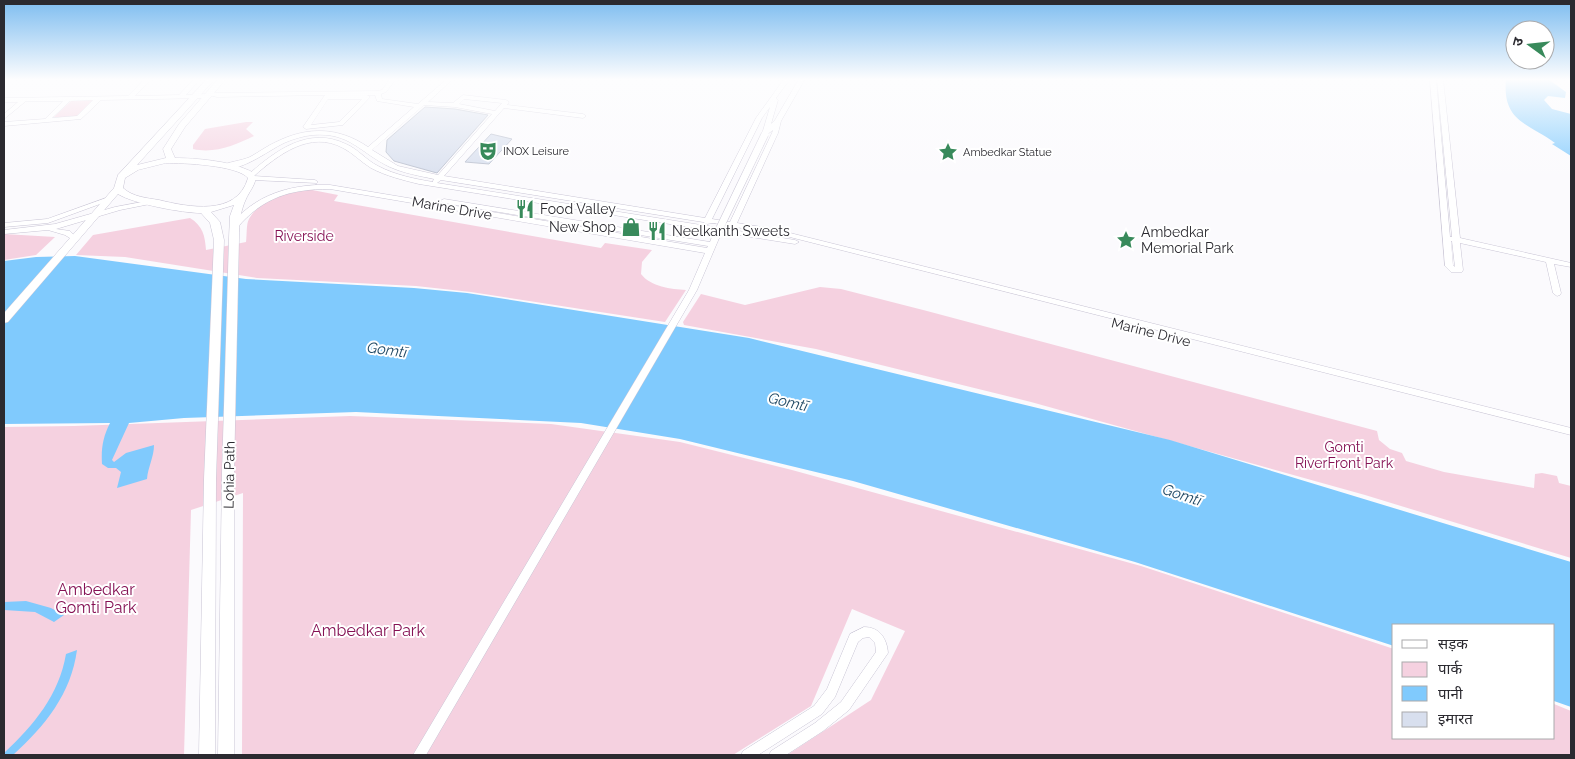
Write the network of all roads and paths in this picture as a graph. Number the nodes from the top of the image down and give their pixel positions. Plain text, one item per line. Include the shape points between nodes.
1 (52, 114) edge
2 (83, 114) edge
3 (178, 114) edge
4 (190, 114) edge
5 (314, 114) edge
6 (350, 114) edge
7 (409, 114) edge
8 (495, 114) edge
9 (570, 114) edge
10 (762, 114) edge
11 (771, 114) edge
12 (782, 114) edge
13 (1436, 114) edge
14 (1444, 114) edge
15 (583, 116) dead end
16 (46, 120) junction
17 (778, 121) junction
18 (4, 124) edge
19 (765, 134) junction
20 (368, 150) junction
21 (171, 160) junction
22 (216, 166) junction
23 (121, 177) junction
24 (252, 177) junction
25 (438, 178) junction
26 (432, 185) junction
27 (118, 189) junction
28 (242, 197) junction
29 (109, 199) junction
30 (156, 202) junction
31 (204, 210) junction
32 (97, 214) junction
33 (709, 219) junction
34 (4, 225) edge
35 (234, 226) junction
36 (732, 226) junction
37 (704, 227) junction
38 (40, 229) junction
39 (4, 232) edge
40 (73, 238) junction
41 (1447, 238) junction
42 (1456, 240) junction
43 (711, 248) junction
44 (1549, 260) junction
45 (1571, 264) edge
46 (1557, 293) dead end
47 (4, 320) edge
48 (1571, 432) edge
49 (1571, 438) edge
50 (207, 755) edge
51 (226, 755) edge
52 (419, 755) edge
53 (747, 755) edge
54 (775, 755) edge

1 - 16 street
2 - 16 street via 79,118
3 - 23 main road
4 - 21 main road via 167,149
5 - 6 street via 306,127 341,124
7 - 20 street
8 - 25 street
9 - 15 street
10 - 33 street
11 - 19 street
12 - 17 street
13 - 41 street
14 - 42 street
16 - 18 street
17 - 19 street
17 - 36 street
19 - 43 street, bridge
20 - 22 street via 345,135 316,132 282,141 241,164
20 - 25 street via 393,166
21 - 22 main road
21 - 23 main road via 143,165
22 - 24 main road via 239,170
23 - 27 main road
24 - 26 street via 281,150 301,142 321,140 344,145 375,167 394,175
24 - 28 main road, Lohia Path via 251,186
24 - 43 street, Marine Drive via 325,182
25 - 26 street
25 - 33 street
26 - 37 street
27 - 29 main road
27 - 30 main road via 128,196
28 - 31 main road
28 - 35 main road, Lohia Path
29 - 32 main road
29 - 34 street via 48,221
30 - 31 main road
30 - 32 street via 118,206
31 - 50 main road, Lohia Path via 215,222 219,240 210,479
32 - 38 street
32 - 40 main road
33 - 36 street
33 - 37 street
35 - 43 street, Marine Drive via 254,206 271,196 310,186
35 - 51 main road, Lohia Path
36 - 37 street
36 - 48 street, Marine Drive via 774,230
36 - 49 street, Marine Drive
38 - 39 street
38 - 40 street via 57,230
40 - 47 main road
41 - 42 street
41 - 42 street via 1449,266 1459,270
42 - 44 street
43 - 52 street via 693,290
44 - 45 street
44 - 46 street
53 - 54 street via 818,710 831,693 854,638 860,632 869,631 876,635 882,653 845,706

